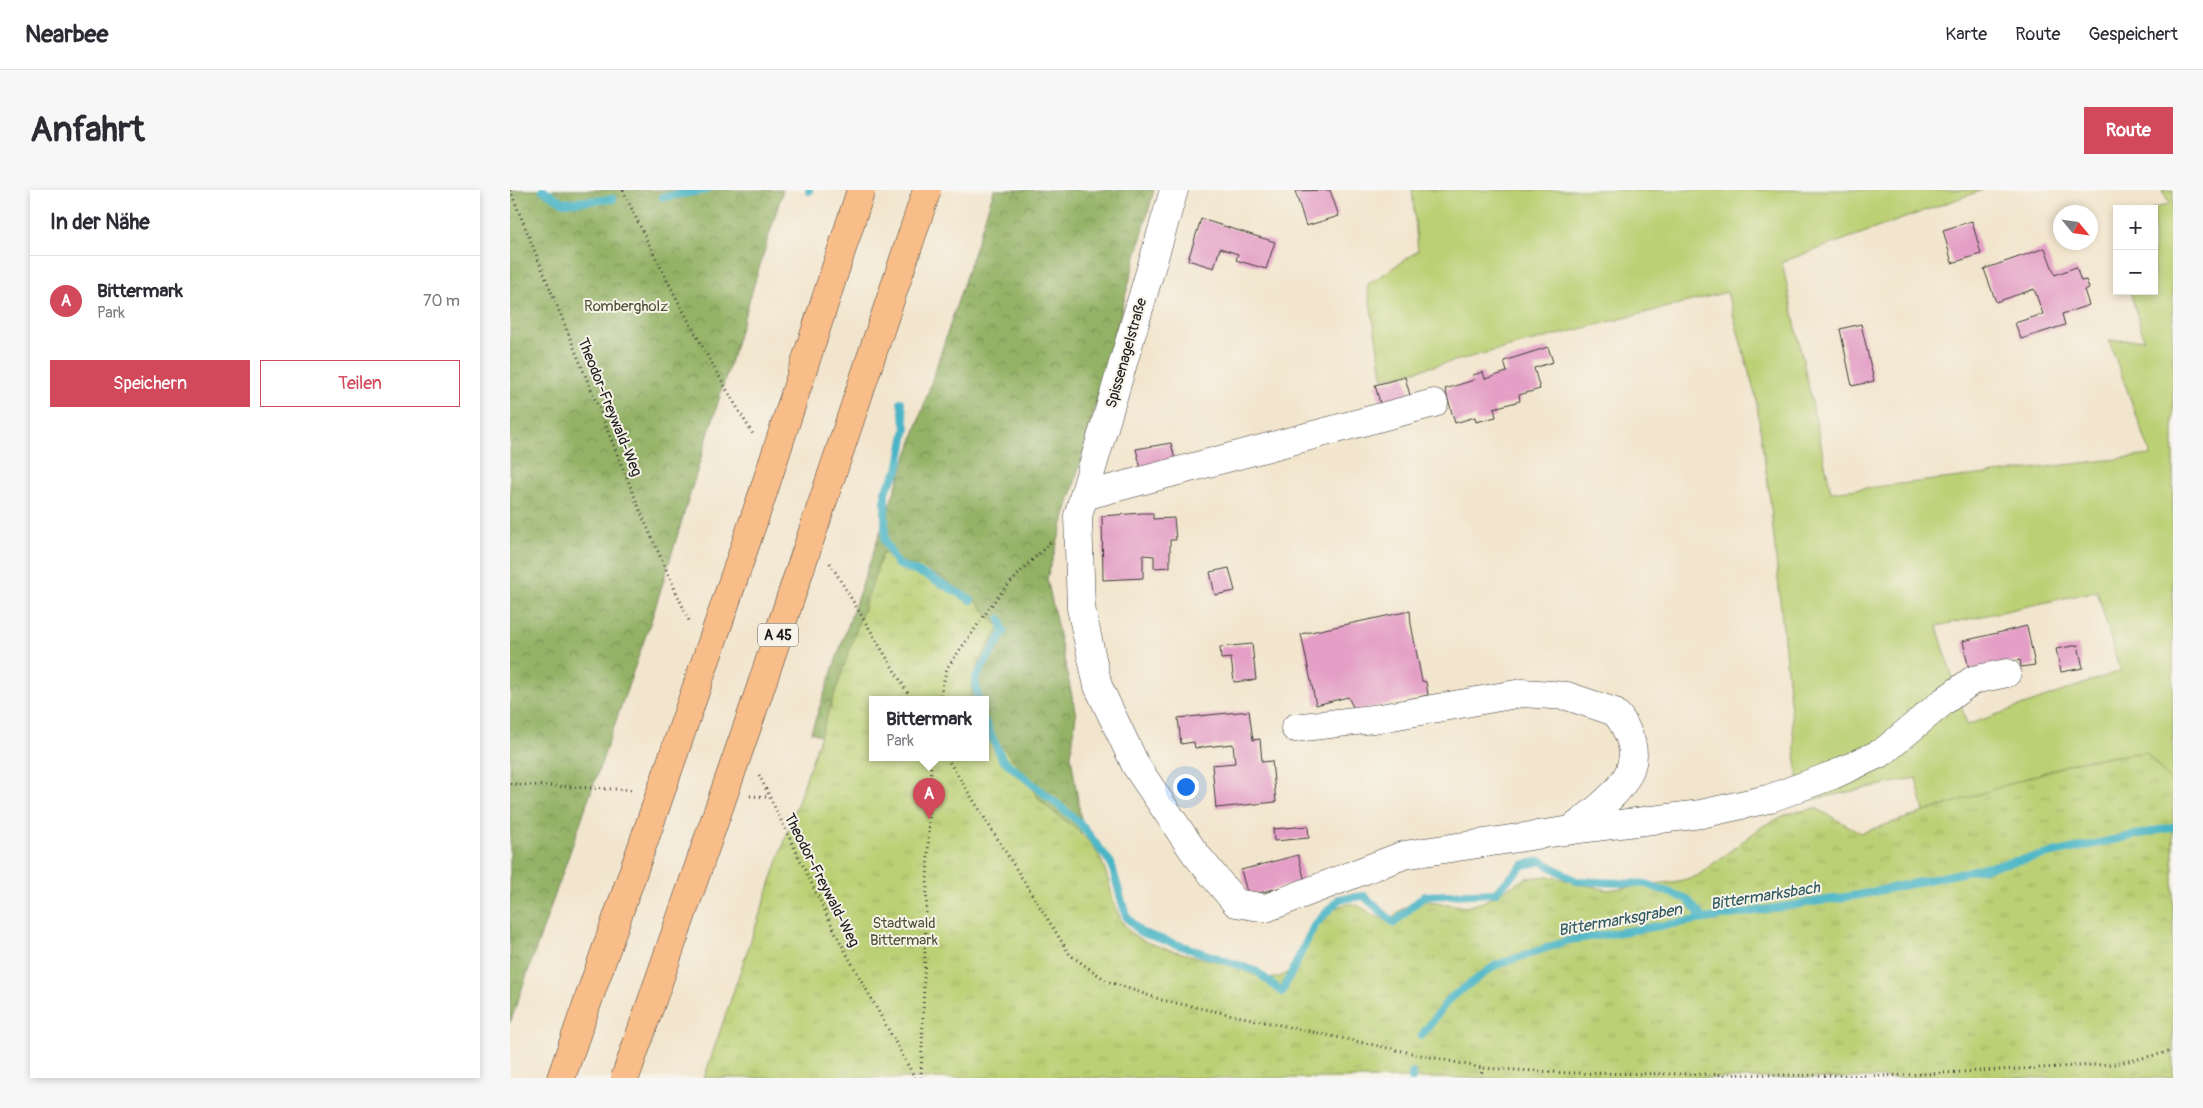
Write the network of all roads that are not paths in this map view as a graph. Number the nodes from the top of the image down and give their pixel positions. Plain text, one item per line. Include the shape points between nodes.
1 (861, 190) edge
2 (927, 190) edge
3 (1174, 190) edge
4 (1434, 403) dead end
5 (1081, 506) junction
6 (2007, 673) dead end
7 (1295, 728) dead end
8 (1572, 830) junction
9 (583, 1018) junction
10 (552, 1078) edge
11 (562, 1078) edge
12 (626, 1078) edge

1 - 9 highway, bridge via 762,496
2 - 12 highway, A 45, bridge
3 - 5 street, Spissenagelstraße
4 - 5 street
5 - 8 street, Spissenagelstraße via 1081,608 1098,686 1136,766 1194,852 1236,903 1266,908 1404,855
6 - 8 street, Spissenagelstraße via 1973,680 1883,752 1768,799 1701,814
7 - 8 street via 1381,718 1522,692 1567,696 1612,711 1617,714 1634,748 1633,764 1620,789
9 - 10 highway
9 - 11 highway

